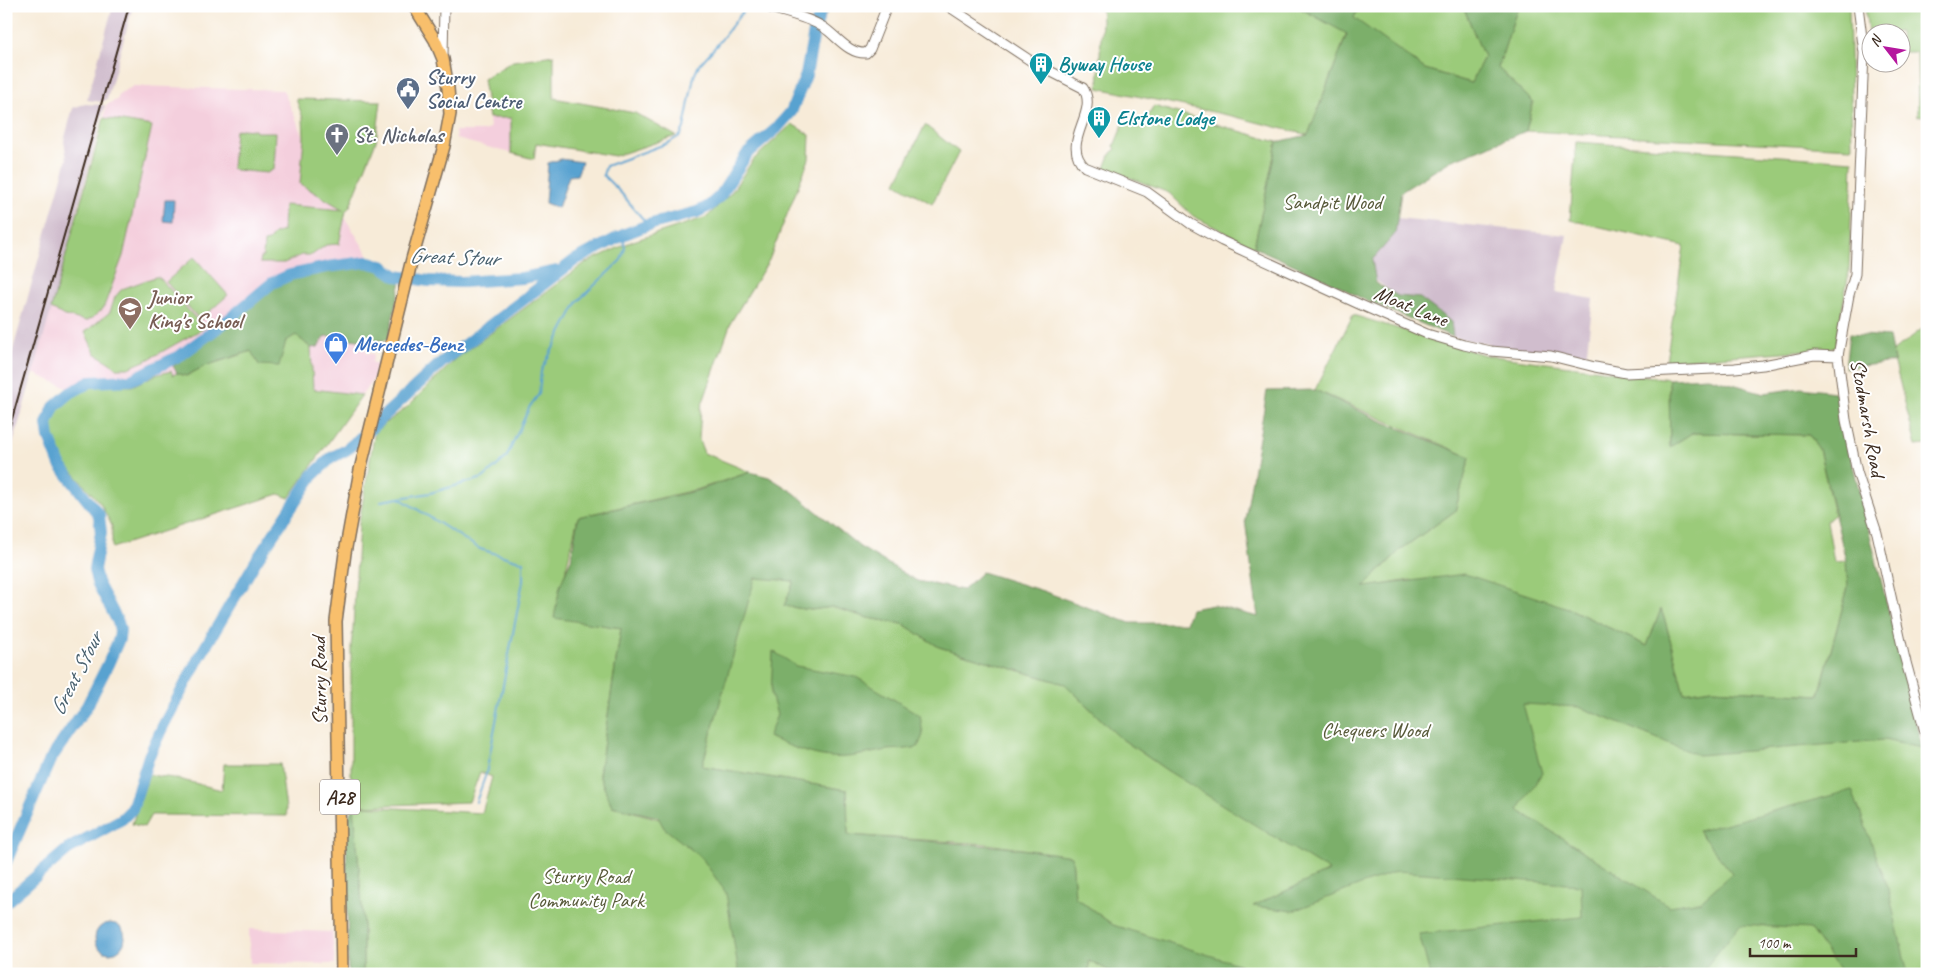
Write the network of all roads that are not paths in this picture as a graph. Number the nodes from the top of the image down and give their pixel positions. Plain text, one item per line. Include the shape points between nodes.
1 (414, 6) edge
2 (444, 6) edge
3 (764, 6) edge
4 (887, 6) edge
5 (948, 6) edge
6 (1858, 6) edge
7 (443, 59) junction
8 (1838, 356) junction
9 (1927, 739) edge
10 (342, 974) edge

1 - 7 highway, A28
2 - 7 street
3 - 4 street via 821,26 840,43 862,54 870,49
5 - 8 street, Moat Lane via 1034,63 1083,88 1088,103 1075,150 1084,167 1147,192 1191,224 1222,240 1427,334 1491,351 1551,356 1626,373 1735,368 1814,355
6 - 8 street, Stodmarsh Road via 1864,53 1855,274
7 - 10 highway, Sturry Road / A28 via 450,114 444,146 402,297 360,470 344,553 336,621
8 - 9 street, Stodmarsh Road via 1857,472 1877,533

